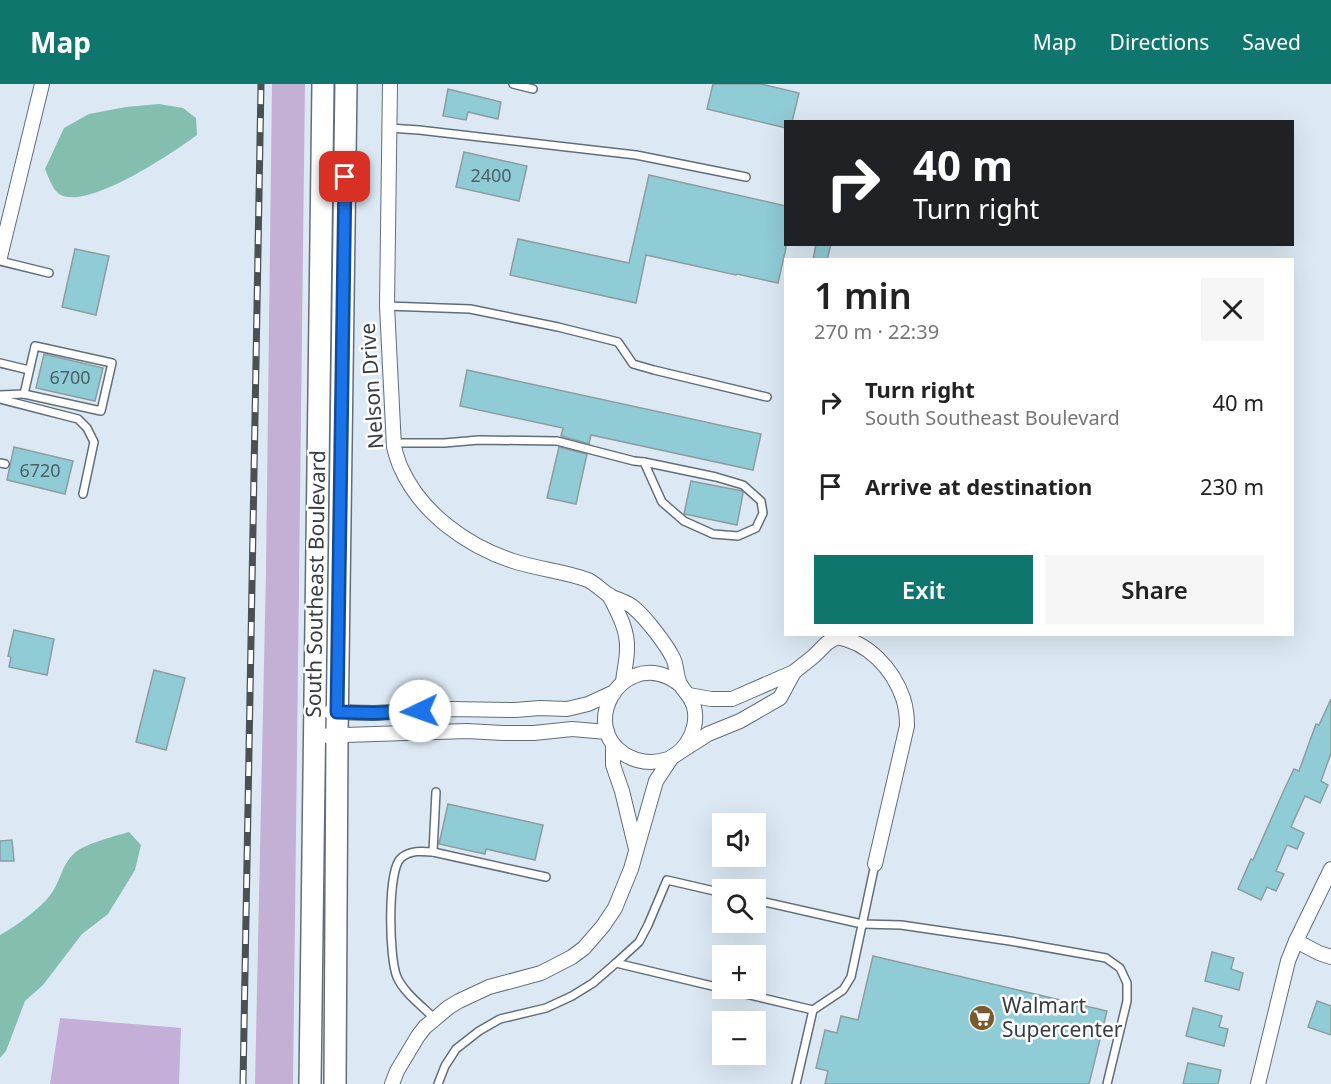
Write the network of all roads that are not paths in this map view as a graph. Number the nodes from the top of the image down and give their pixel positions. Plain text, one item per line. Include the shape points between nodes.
1 (42, 84) edge
2 (323, 84) edge
3 (346, 84) edge
4 (390, 84) edge
5 (513, 84) edge
6 (533, 89) dead end
7 (389, 128) junction
8 (746, 177) dead end
9 (0, 259) edge
10 (49, 273) dead end
11 (387, 306) junction
12 (0, 363) edge
13 (29, 370) junction
14 (24, 394) junction
15 (0, 397) edge
16 (767, 397) dead end
17 (393, 443) junction
18 (644, 462) junction
19 (83, 494) dead end
20 (609, 595) junction
21 (794, 672) junction
22 (623, 682) junction
23 (684, 689) junction
24 (612, 693) junction
25 (314, 712) junction
26 (337, 712) junction
27 (314, 736) junction
28 (337, 736) junction
29 (610, 738) junction
30 (672, 757) junction
31 (436, 792) dead end
32 (636, 850) junction
33 (433, 852) junction
34 (875, 864) joint
35 (1331, 868) edge
36 (546, 877) dead end
37 (712, 890) edge
38 (766, 902) edge
39 (862, 924) junction
40 (1296, 941) junction
41 (1331, 957) edge
42 (616, 963) junction
43 (813, 1010) junction
44 (434, 1018) junction
45 (310, 1084) edge
46 (335, 1084) edge
47 (392, 1084) edge
48 (438, 1084) edge
49 (796, 1084) edge
50 (1107, 1084) edge
51 (1258, 1084) edge

1 - 9 street
2 - 25 main road, South Southeast Boulevard
3 - 26 main road, South Southeast Boulevard
4 - 7 street, Nelson Drive
5 - 6 lane
7 - 8 lane via 636,155
7 - 11 street, Nelson Drive
9 - 10 lane
11 - 16 lane via 470,309 598,337 618,342 633,364
11 - 17 street, Nelson Drive
12 - 13 lane
13 - 14 lane
13 - 14 lane via 35,346 112,363 101,411
14 - 15 lane
15 - 19 lane via 78,419 87,428 94,442
17 - 18 lane via 557,441
17 - 20 street, Nelson Drive via 401,469 415,492 454,533 512,561 590,581
18 - 18 lane via 743,485 760,501 763,513 756,528 738,536 713,534 684,521 662,502
20 - 22 street via 620,615 627,647
20 - 23 street, Nelson Drive via 633,606 651,627 674,659
21 - 23 street via 732,699 711,699
21 - 30 street via 780,698
21 - 34 street via 837,636 849,639 880,660 903,699 907,726
22 - 23 street via 651,673 666,676
22 - 24 street
23 - 30 street via 694,708 695,722 691,736
24 - 26 street via 567,709
24 - 29 street via 605,718
25 - 26 street
25 - 27 main road, South Southeast Boulevard
26 - 28 main road, South Southeast Boulevard
27 - 28 street
27 - 45 main road, South Southeast Boulevard
28 - 29 street via 572,729
28 - 46 main road, South Southeast Boulevard
29 - 30 street via 634,760 660,762
29 - 32 street via 613,765
30 - 32 street via 656,781
31 - 33 lane
32 - 44 street via 615,908 584,948 529,978 473,994
33 - 36 lane
33 - 44 lane via 409,853 400,858 394,872 390,934 398,980
34 - 39 lane
35 - 40 street
37 - 42 lane via 667,880 639,942
38 - 39 lane
39 - 43 lane via 851,977 843,990
39 - 50 lane via 901,925 1106,958 1120,968 1127,983 1127,1001
40 - 41 street
40 - 51 street
42 - 43 lane
42 - 48 lane via 572,996 546,1008 500,1019 479,1031 456,1049
43 - 49 lane
44 - 47 street via 411,1047

